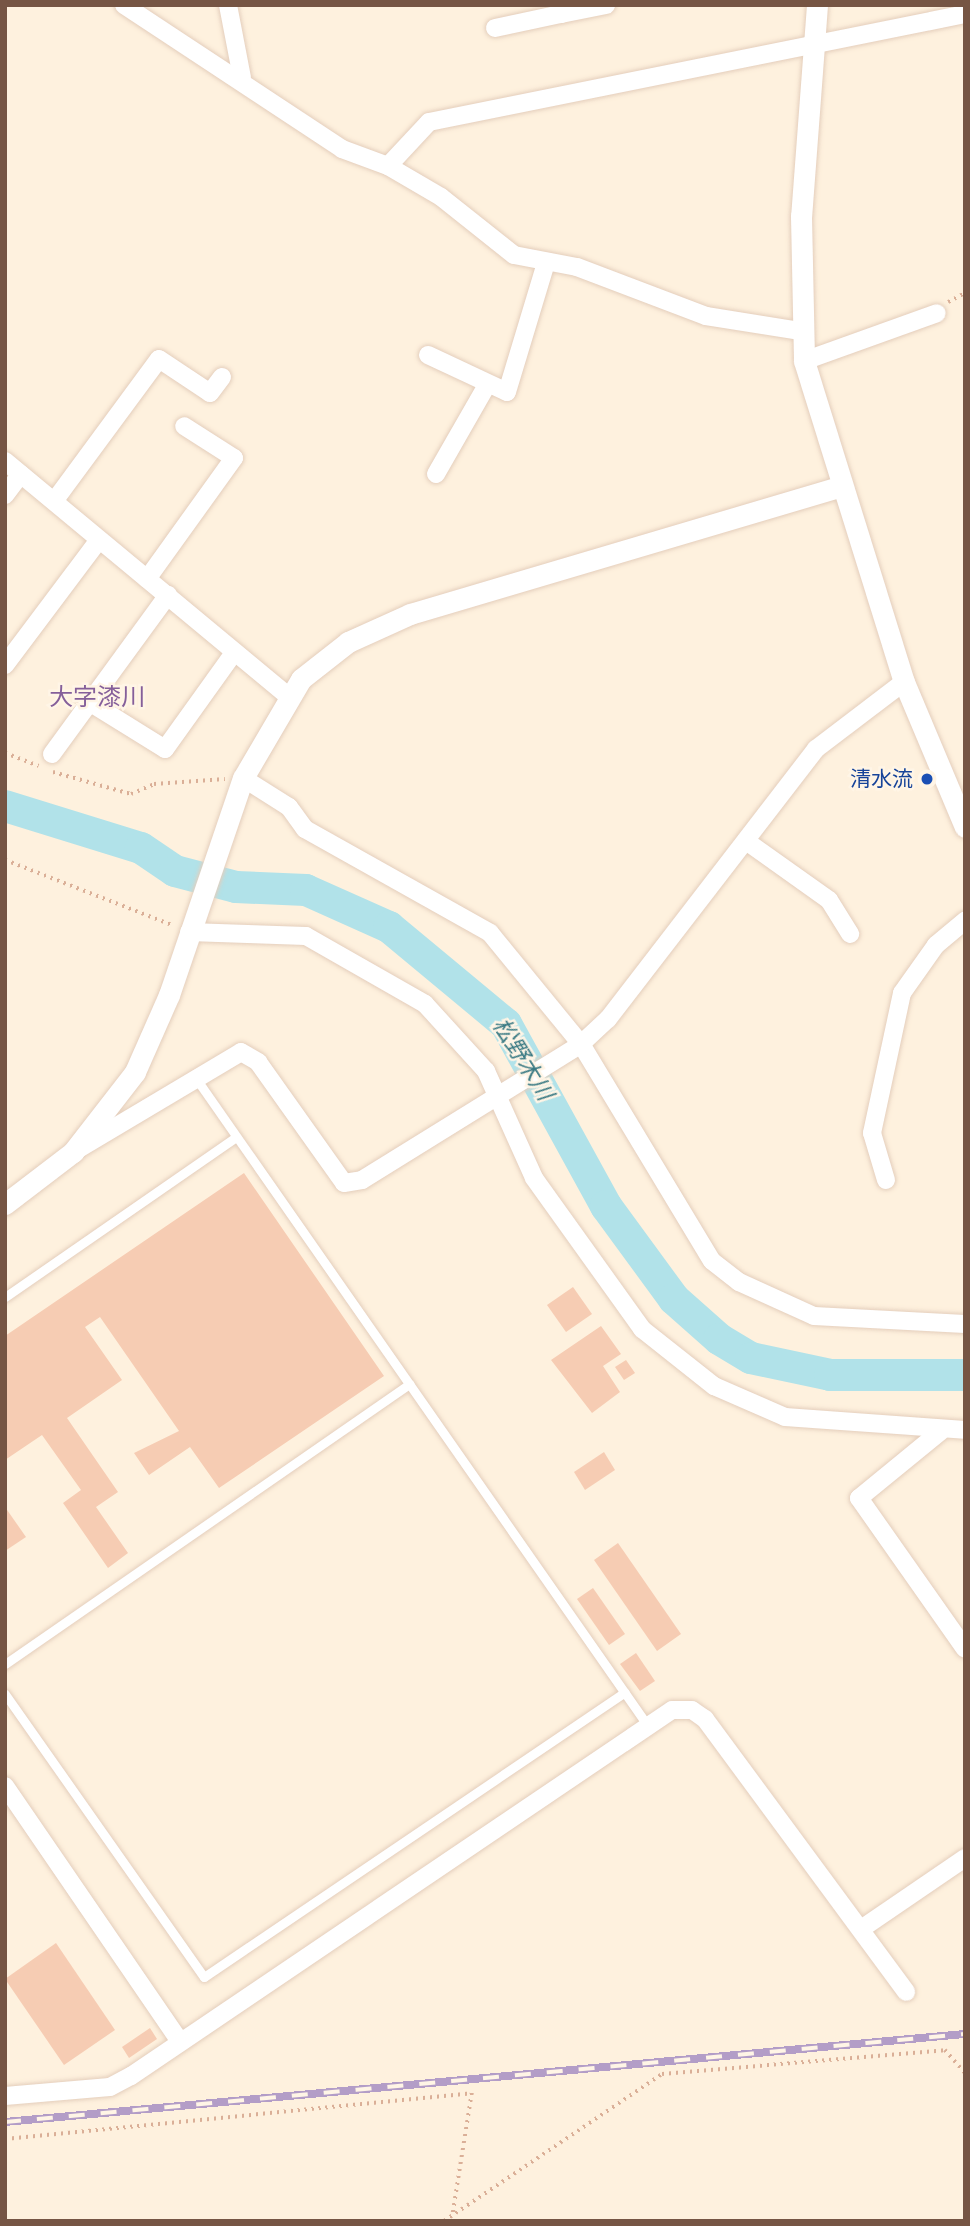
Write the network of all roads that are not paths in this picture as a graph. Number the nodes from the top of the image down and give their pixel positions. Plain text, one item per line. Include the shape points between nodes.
1 (124, 5) edge
2 (228, 5) edge
3 (606, 5) edge
4 (817, 5) edge
5 (561, 10) edge
6 (965, 14) edge
7 (495, 28) dead end
8 (814, 45) junction
9 (242, 78) junction
10 (388, 166) junction
11 (546, 263) junction
12 (937, 313) dead end
13 (800, 331) junction
14 (428, 355) dead end
15 (804, 362) junction
16 (222, 377) dead end
17 (487, 385) junction
18 (184, 426) dead end
19 (5, 461) edge
20 (21, 474) junction
21 (436, 474) dead end
22 (840, 487) junction
23 (5, 495) edge
24 (55, 500) junction
25 (99, 540) junction
26 (147, 579) junction
27 (169, 596) junction
28 (233, 654) junction
29 (5, 665) edge
30 (904, 682) junction
31 (290, 698) junction
32 (91, 703) junction
33 (52, 754) dead end
34 (241, 785) junction
35 (965, 827) edge
36 (746, 841) junction
37 (965, 921) edge
38 (190, 929) junction
39 (850, 934) dead end
40 (581, 1044) junction
41 (195, 1077) junction
42 (496, 1099) junction
43 (236, 1137) junction
44 (73, 1152) junction
45 (886, 1180) dead end
46 (5, 1204) edge
47 (5, 1297) edge
48 (965, 1324) edge
49 (409, 1384) junction
50 (965, 1430) edge
51 (941, 1431) junction
52 (965, 1649) edge
53 (5, 1664) edge
54 (625, 1692) junction
55 (5, 1694) edge
56 (648, 1726) junction
57 (5, 1786) edge
58 (965, 1858) edge
59 (861, 1929) junction
60 (906, 1992) dead end
61 (179, 2040) junction
62 (5, 2096) edge

1 - 9 street
2 - 9 street
3 - 5 street
4 - 8 street
5 - 7 street
6 - 8 street
8 - 10 street via 429,122
8 - 13 street via 801,216
9 - 10 street via 342,149
10 - 11 street via 442,197 514,255
11 - 13 street via 577,267 706,316
11 - 17 street via 507,392
12 - 15 street
13 - 15 street
14 - 17 street
15 - 22 street
16 - 24 street via 210,393 159,359
17 - 21 street
18 - 26 street via 234,458
19 - 20 street
20 - 23 street
20 - 24 street
22 - 30 street
22 - 31 street via 410,614 348,642 301,679
24 - 25 street
25 - 26 street
25 - 29 street
26 - 27 street
27 - 28 street
27 - 32 street
28 - 31 street
28 - 32 street via 165,749
30 - 35 street
30 - 36 street via 816,749
31 - 34 street
32 - 33 street
34 - 38 street
34 - 40 street via 289,807 305,829 489,933
36 - 39 street via 829,900
36 - 40 street via 608,1019
37 - 45 street via 936,945 902,993 872,1133
38 - 42 street via 306,936 371,968 459,1035 486,1071
38 - 44 street via 135,1072
40 - 42 street
40 - 48 street via 712,1261 739,1282 814,1316
41 - 42 street via 229,1054 241,1052 258,1062 344,1183 362,1180
41 - 43 lane
41 - 44 street
42 - 51 street via 534,1178 642,1329 678,1363 785,1417
43 - 47 lane
43 - 49 lane
44 - 46 street
49 - 53 lane
49 - 54 lane
50 - 51 street
51 - 52 street via 859,1498
54 - 55 lane via 204,1978
54 - 56 lane
56 - 59 street via 672,1710 692,1710 705,1719
56 - 61 street
57 - 61 street
58 - 59 street
59 - 60 street
61 - 62 street via 110,2087

